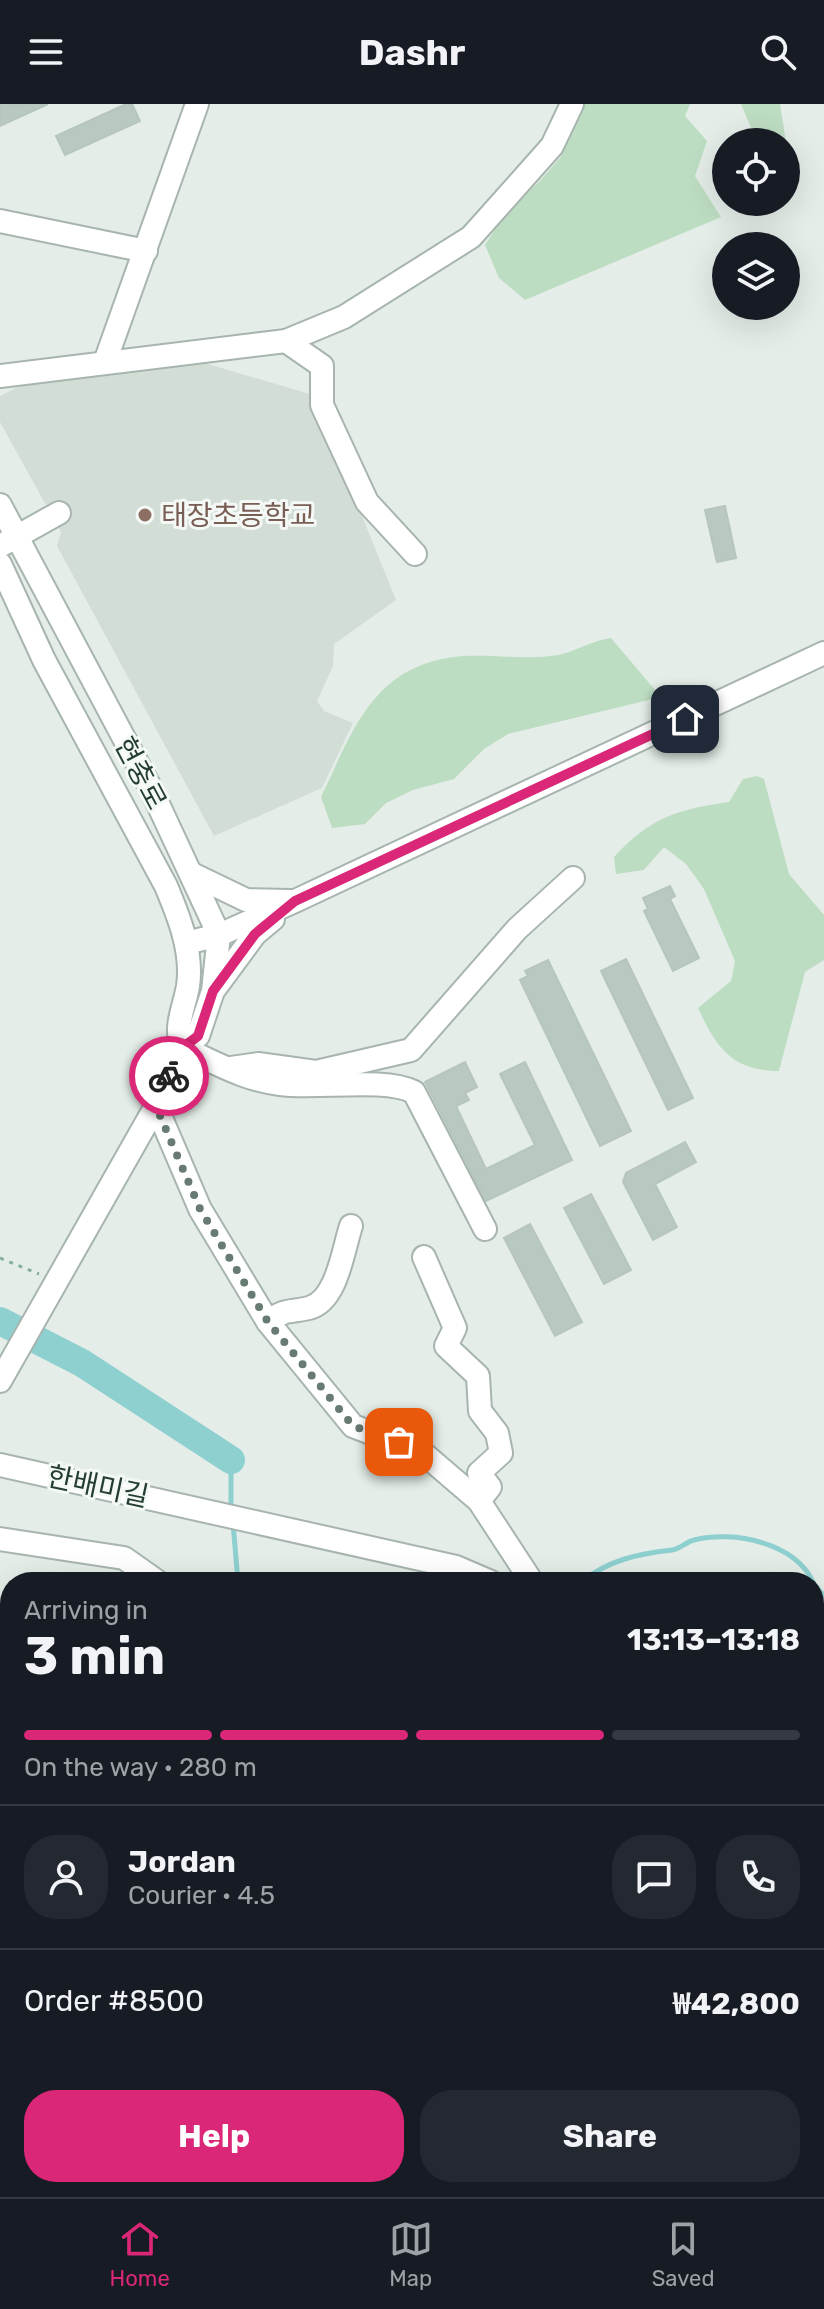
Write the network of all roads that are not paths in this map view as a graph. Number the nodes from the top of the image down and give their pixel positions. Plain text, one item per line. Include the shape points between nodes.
1 (197, 104) edge
2 (572, 104) edge
3 (0, 221) edge
4 (146, 251) junction
5 (286, 341) junction
6 (105, 362) junction
7 (0, 376) edge
8 (0, 505) edge
9 (59, 513) dead end
10 (8, 542) edge
11 (415, 554) dead end
12 (0, 564) edge
13 (824, 653) edge
14 (192, 874) junction
15 (573, 878) dead end
16 (295, 901) junction
17 (219, 935) junction
18 (186, 943) junction
19 (213, 991) junction
20 (182, 1048) junction
21 (231, 1068) junction
22 (156, 1106) junction
23 (351, 1226) dead end
24 (485, 1229) dead end
25 (424, 1257) dead end
26 (268, 1322) junction
27 (0, 1381) edge
28 (0, 1465) edge
29 (479, 1501) junction
30 (0, 1539) edge
31 (144, 1572) edge
32 (468, 1572) edge
33 (525, 1572) edge

1 - 4 street
2 - 5 street via 552,146 471,237 344,317
3 - 4 street
4 - 6 street
5 - 6 street
5 - 11 street via 322,366 322,405 367,502
6 - 7 street
8 - 10 street, 현충로
9 - 10 street
10 - 14 street, 현충로
12 - 18 street, 현충로 via 51,674 166,886
13 - 16 street
14 - 16 street via 246,900
14 - 17 street, 현충로
15 - 21 street via 517,929 411,1050 316,1072 258,1064
16 - 17 street
16 - 19 street via 255,934
17 - 18 street
17 - 19 street, 현충로
18 - 20 street, 현충로 via 188,983 177,1031
19 - 20 street, 현충로 via 198,1036
20 - 21 street
20 - 22 street, 현충로
21 - 24 street via 248,1079 282,1084 399,1084 414,1092
22 - 26 street via 200,1209
22 - 27 street, 현충로
23 - 26 street via 331,1290 312,1308 284,1310
25 - 29 street via 455,1328 446,1346 478,1376 480,1411 497,1433 501,1453 479,1473 490,1487
26 - 29 street via 353,1426 423,1453
28 - 32 street, 한배미길
29 - 33 street
30 - 31 street via 124,1558

